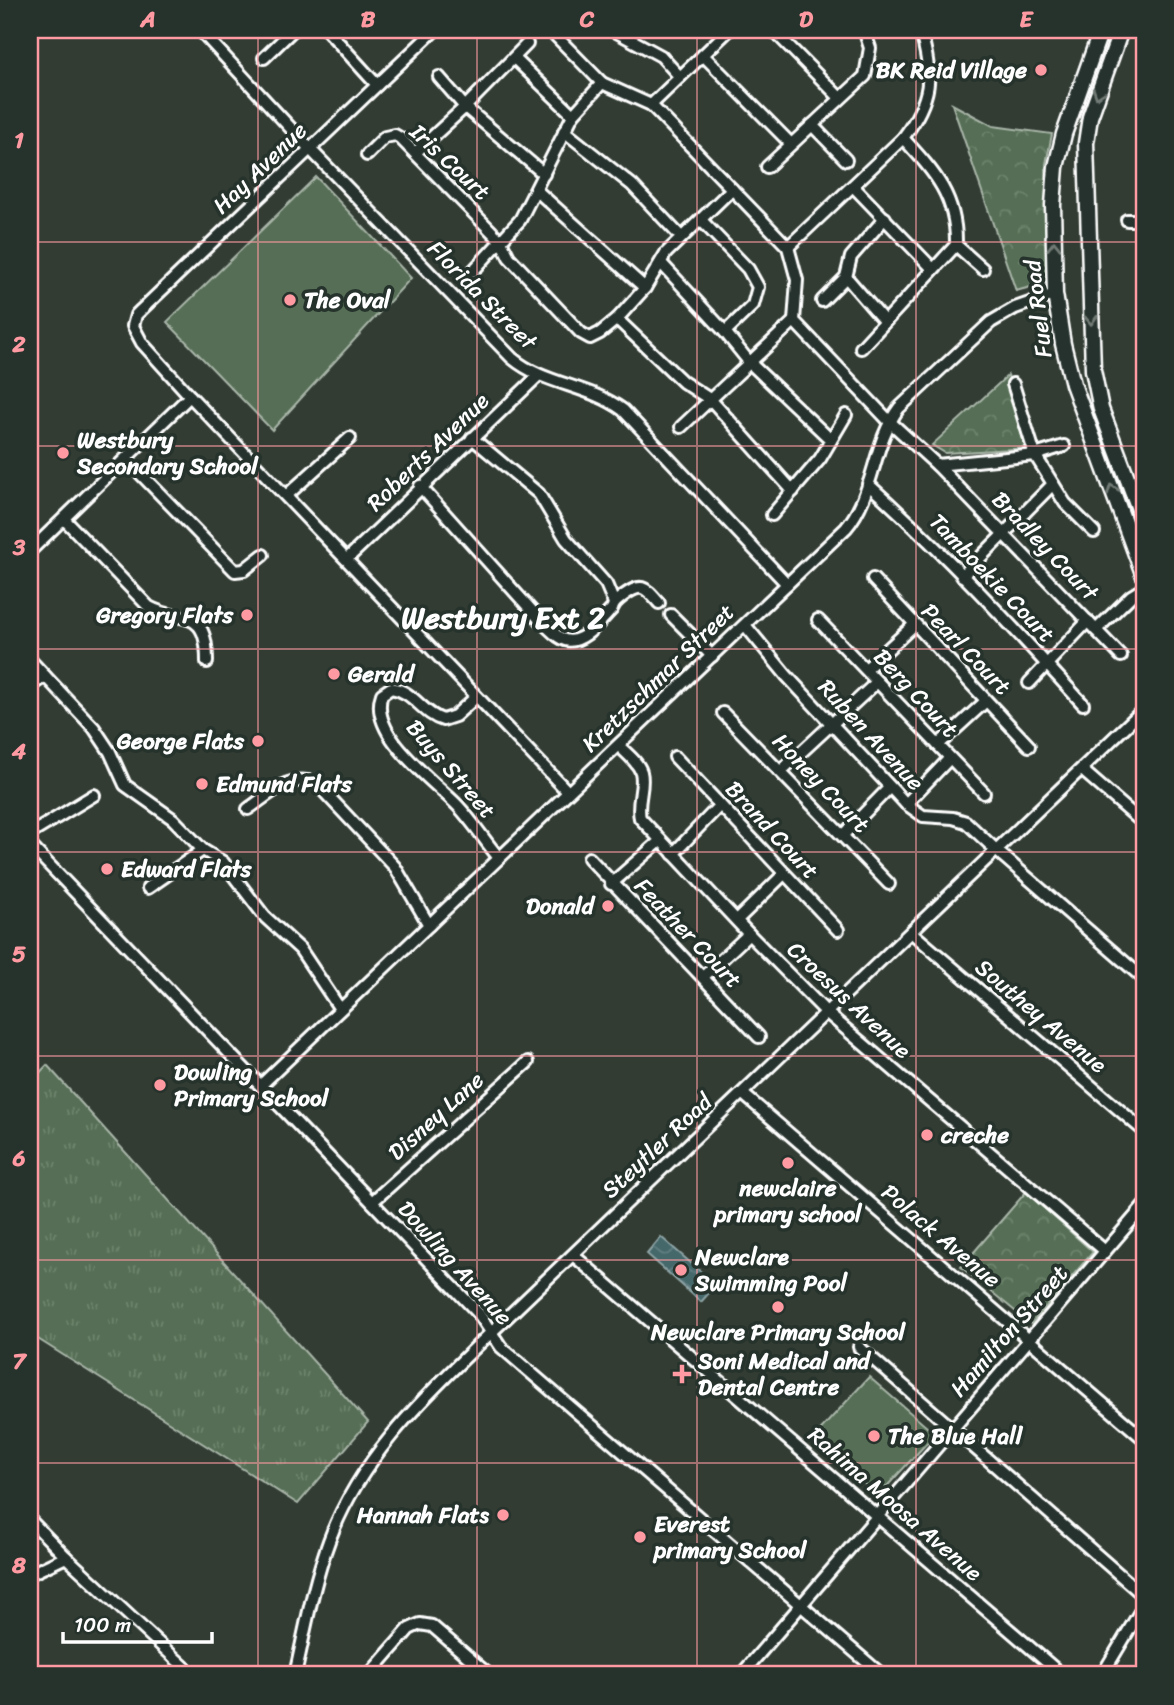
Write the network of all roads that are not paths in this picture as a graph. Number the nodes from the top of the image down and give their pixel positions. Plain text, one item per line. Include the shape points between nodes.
1 (200, 30) edge
2 (293, 30) edge
3 (327, 30) edge
4 (435, 30) edge
5 (550, 30) edge
6 (613, 30) edge
7 (773, 30) edge
8 (864, 30) edge
9 (920, 30) edge
10 (1101, 30) edge
11 (1121, 30) edge
12 (724, 31) edge
13 (527, 44) dead end
14 (703, 55) junction
15 (264, 58) dead end
16 (514, 58) junction
17 (439, 77) dead end
18 (680, 77) junction
19 (602, 83) junction
20 (377, 85) junction
21 (840, 98) junction
22 (651, 104) junction
23 (465, 107) junction
24 (573, 114) junction
25 (812, 125) junction
26 (564, 131) junction
27 (903, 138) junction
28 (791, 144) junction
29 (310, 149) junction
30 (415, 153) junction
31 (367, 155) dead end
32 (846, 160) dead end
33 (767, 167) dead end
34 (544, 174) junction
35 (853, 186) junction
36 (732, 189) junction
37 (536, 190) junction
38 (885, 218) junction
39 (701, 220) junction
40 (1127, 220) dead end
41 (1144, 220) edge
42 (681, 237) junction
43 (501, 242) junction
44 (956, 245) junction
45 (788, 247) junction
46 (661, 262) junction
47 (933, 269) junction
48 (983, 269) dead end
49 (473, 271) dead end
50 (846, 277) junction
51 (645, 288) junction
52 (1055, 294) junction
53 (821, 301) dead end
54 (617, 318) junction
55 (794, 321) junction
56 (884, 321) junction
57 (726, 332) junction
58 (861, 348) dead end
59 (750, 363) junction
60 (538, 376) junction
61 (1013, 384) dead end
62 (190, 396) junction
63 (711, 400) junction
64 (846, 415) dead end
65 (890, 421) junction
66 (681, 427) dead end
67 (350, 438) dead end
68 (472, 438) junction
69 (831, 440) junction
70 (1064, 446) dead end
71 (1035, 455) junction
72 (127, 460) junction
73 (937, 465) junction
74 (868, 484) junction
75 (1053, 484) junction
76 (420, 486) junction
77 (793, 491) junction
78 (286, 496) junction
79 (772, 515) dead end
80 (64, 519) junction
81 (1144, 522) edge
82 (1094, 532) dead end
83 (1004, 533) junction
84 (30, 551) edge
85 (263, 555) dead end
86 (347, 559) junction
87 (962, 576) junction
88 (1144, 576) edge
89 (873, 579) dead end
90 (787, 584) junction
91 (1144, 588) edge
92 (614, 603) junction
93 (659, 603) dead end
94 (671, 615) dead end
95 (818, 620) dead end
96 (1087, 621) junction
97 (745, 625) junction
98 (914, 625) junction
99 (1096, 630) junction
100 (712, 656) junction
101 (1121, 656) dead end
102 (30, 660) edge
103 (207, 662) dead end
104 (1046, 664) junction
105 (866, 669) junction
106 (45, 676) junction
107 (877, 682) junction
108 (1029, 683) dead end
109 (30, 686) edge
110 (476, 697) junction
111 (986, 701) junction
112 (1083, 704) dead end
113 (1144, 709) edge
114 (723, 713) dead end
115 (830, 724) junction
116 (938, 745) junction
117 (618, 746) junction
118 (1030, 746) dead end
119 (675, 757) dead end
120 (949, 759) junction
121 (1082, 770) junction
122 (781, 771) junction
123 (889, 788) junction
124 (568, 792) junction
125 (984, 793) dead end
126 (94, 795) dead end
127 (905, 804) junction
128 (720, 806) junction
129 (248, 809) dead end
130 (1144, 824) edge
131 (30, 834) edge
132 (843, 835) junction
133 (660, 841) junction
134 (30, 845) edge
135 (203, 850) junction
136 (997, 851) junction
137 (673, 854) junction
138 (499, 858) junction
139 (589, 858) dead end
140 (784, 874) junction
141 (611, 884) junction
142 (889, 884) dead end
143 (148, 888) dead end
144 (737, 920) junction
145 (429, 925) junction
146 (838, 930) dead end
147 (911, 932) junction
148 (749, 934) junction
149 (703, 977) junction
150 (1144, 979) edge
151 (340, 1009) junction
152 (827, 1013) junction
153 (759, 1037) dead end
154 (528, 1062) dead end
155 (261, 1085) junction
156 (743, 1094) junction
157 (1144, 1131) edge
158 (372, 1202) junction
159 (1144, 1206) edge
160 (1105, 1251) junction
161 (573, 1255) junction
162 (491, 1332) junction
163 (1030, 1340) junction
164 (859, 1347) dead end
165 (953, 1428) junction
166 (1144, 1439) edge
167 (877, 1517) junction
168 (30, 1520) edge
169 (66, 1557) junction
170 (30, 1574) edge
171 (1144, 1596) edge
172 (801, 1605) junction
173 (1144, 1605) edge
174 (375, 1673) edge
175 (193, 1675) edge
176 (295, 1675) edge
177 (489, 1675) edge
178 (741, 1675) edge
179 (882, 1675) edge
180 (1062, 1675) edge
181 (1102, 1675) edge

1 - 29 street, Florida Street
2 - 15 street
3 - 20 street
4 - 20 street, Hay Avenue
5 - 19 street
6 - 18 street via 661,56
7 - 21 street
8 - 21 street via 870,48 865,76
9 - 27 street via 928,64 926,96
52 -> 10 main road, Fuel Road via 1056,167
11 -> 81 main road via 1090,117 1086,143 1093,370 1101,409
12 - 14 street
13 - 16 street
14 - 18 street
14 - 28 street
16 - 23 street
16 - 24 street
17 - 23 street
18 - 22 street
19 - 22 street
19 - 24 street
20 - 29 street, Hay Avenue
21 - 25 street
22 - 36 street
23 - 30 street
23 - 34 street
24 - 26 street
25 - 28 street
25 - 32 street
26 - 34 street
26 - 42 street via 632,185
27 - 35 street
27 - 44 street via 942,183 953,214
28 - 33 street
29 - 60 street, Florida Street via 512,358
29 - 62 street, Hay Avenue via 136,315 134,331
30 - 31 street, Iris Court via 395,135
30 - 43 street, Iris Court
34 - 37 street
35 - 38 street
35 - 45 street
36 - 39 street, Iris Court
36 - 45 street
37 - 43 street
37 - 51 street
38 - 47 street
38 - 50 street via 851,257
39 - 42 street, Iris Court
39 - 57 street via 748,269 758,287 753,305
40 - 41 street
42 - 46 street, Iris Court
43 - 49 street
43 - 54 street, Iris Court via 515,264 584,336 594,337
44 - 47 street
44 - 48 street
45 - 55 street via 797,280
46 - 51 street, Iris Court
46 - 57 street
47 - 56 street
50 - 53 street
50 - 56 street
51 - 54 street, Iris Court
52 - 65 street, Kretzschmar Street via 991,322
88 -> 52 main road, Fuel Road via 1073,384
54 - 63 street via 683,382
55 - 59 street
55 - 65 street, Bradley Court
56 - 58 street
57 - 59 street
59 - 63 street
59 - 69 street
60 - 68 street, Roberts Avenue
60 - 90 street, Florida Street via 591,391 623,410
61 - 71 street
62 - 72 street
62 - 78 street
63 - 66 street
63 - 77 street
64 - 69 street
65 - 73 street, Bradley Court
65 - 74 street, Kretzschmar Street
67 - 78 street
68 - 76 street, Roberts Avenue
68 - 92 street via 539,494 566,540 606,584
69 - 77 street
70 - 71 street
71 - 73 street
71 - 75 street
72 - 80 street
72 - 85 street via 235,571 244,570
73 - 83 street, Bradley Court
74 - 87 street, Tamboekie Court
74 - 90 street, Kretzschmar Street via 853,519
75 - 82 street
75 - 83 street
76 - 86 street, Roberts Avenue
76 - 92 street via 559,638 574,641 584,636
77 - 79 street
78 - 86 street
80 - 84 street
80 - 103 street via 149,607 195,623 205,636
83 - 87 street
83 - 96 street, Bradley Court
86 - 110 street
87 - 104 street, Tamboekie Court
89 - 98 street, Pearl Court
90 - 97 street, Kretzschmar Street
91 - 99 street
92 - 93 street via 639,587
94 - 100 street
95 - 105 street, Berg Court
96 - 99 street, Bradley Court
96 - 104 street
97 - 100 street, Kretzschmar Street
97 - 115 street, Ruben Avenue
98 - 105 street
98 - 111 street, Pearl Court
99 - 101 street, Bradley Court
100 - 117 street, Kretzschmar Street
102 - 106 street
104 - 108 street
104 - 112 street, Tamboekie Court
105 - 107 street, Berg Court
106 - 109 street
106 - 135 street via 94,728 125,785 166,813
107 - 115 street
107 - 116 street, Berg Court
110 - 124 street
110 - 138 street, Buys Street via 455,716 443,720 407,692 391,688 382,694 379,709 409,760 460,808
111 - 116 street
111 - 118 street, Pearl Court
113 - 121 street, Steytler Road
114 - 122 street, Honey Court
115 - 122 street
115 - 123 street, Ruben Avenue
116 - 120 street, Berg Court
117 - 124 street, Kretzschmar Street
117 - 133 street, Croesus Avenue via 638,765 640,818
119 - 128 street, Brand Court
120 - 125 street, Berg Court
120 - 127 street
121 - 130 street
121 - 136 street, Steytler Road
122 - 132 street, Honey Court
123 - 127 street, Ruben Avenue
123 - 132 street
124 - 138 street, Kretzschmar Street
126 - 131 street
127 - 136 street, Ruben Avenue via 922,816 967,822
128 - 137 street
128 - 140 street, Brand Court
129 - 145 street via 285,783 301,779 316,783 395,867
132 - 142 street, Honey Court
133 - 137 street, Croesus Avenue
133 - 141 street
134 - 155 street, Dowling Avenue
135 - 143 street
135 - 151 street via 223,862 265,917 300,949
136 - 147 street, Steytler Road
136 - 150 street, Ruben Avenue
137 - 144 street, Croesus Avenue
138 - 145 street, Kretzschmar Street
139 - 141 street, Feather Court
140 - 144 street
140 - 146 street, Brand Court
141 - 149 street, Feather Court
144 - 148 street, Croesus Avenue
145 - 151 street, Kretzschmar Street
147 - 152 street, Steytler Road
147 - 157 street, Southey Avenue
148 - 149 street
148 - 152 street, Croesus Avenue
149 - 153 street, Feather Court
151 - 155 street, Kretzschmar Street
152 - 156 street, Steytler Road
152 - 160 street, Croesus Avenue
154 - 158 street, Disney Lane
155 - 158 street, Dowling Avenue
156 - 161 street, Steytler Road
156 - 163 street, Polack Avenue
158 - 162 street, Dowling Avenue
159 - 160 street, Hamilton Street
160 - 163 street, Hamilton Street
161 - 162 street, Steytler Road
161 - 167 street, Rahima Moosa Avenue
162 - 172 street, Dowling Avenue via 501,1347 543,1384
162 - 176 street, Steytler Road via 406,1416 354,1489 322,1562
163 - 165 street, Hamilton Street
163 - 166 street, Polack Avenue
164 - 165 street
165 - 167 street, Hamilton Street
165 - 171 street
167 - 172 street, Hamilton Street
167 - 180 street, Rahima Moosa Avenue
168 - 169 street
169 - 170 street
169 - 175 street
172 - 178 street, Hamilton Street
172 - 179 street, Dowling Avenue
173 - 181 street
174 - 177 street via 409,1629 426,1624

